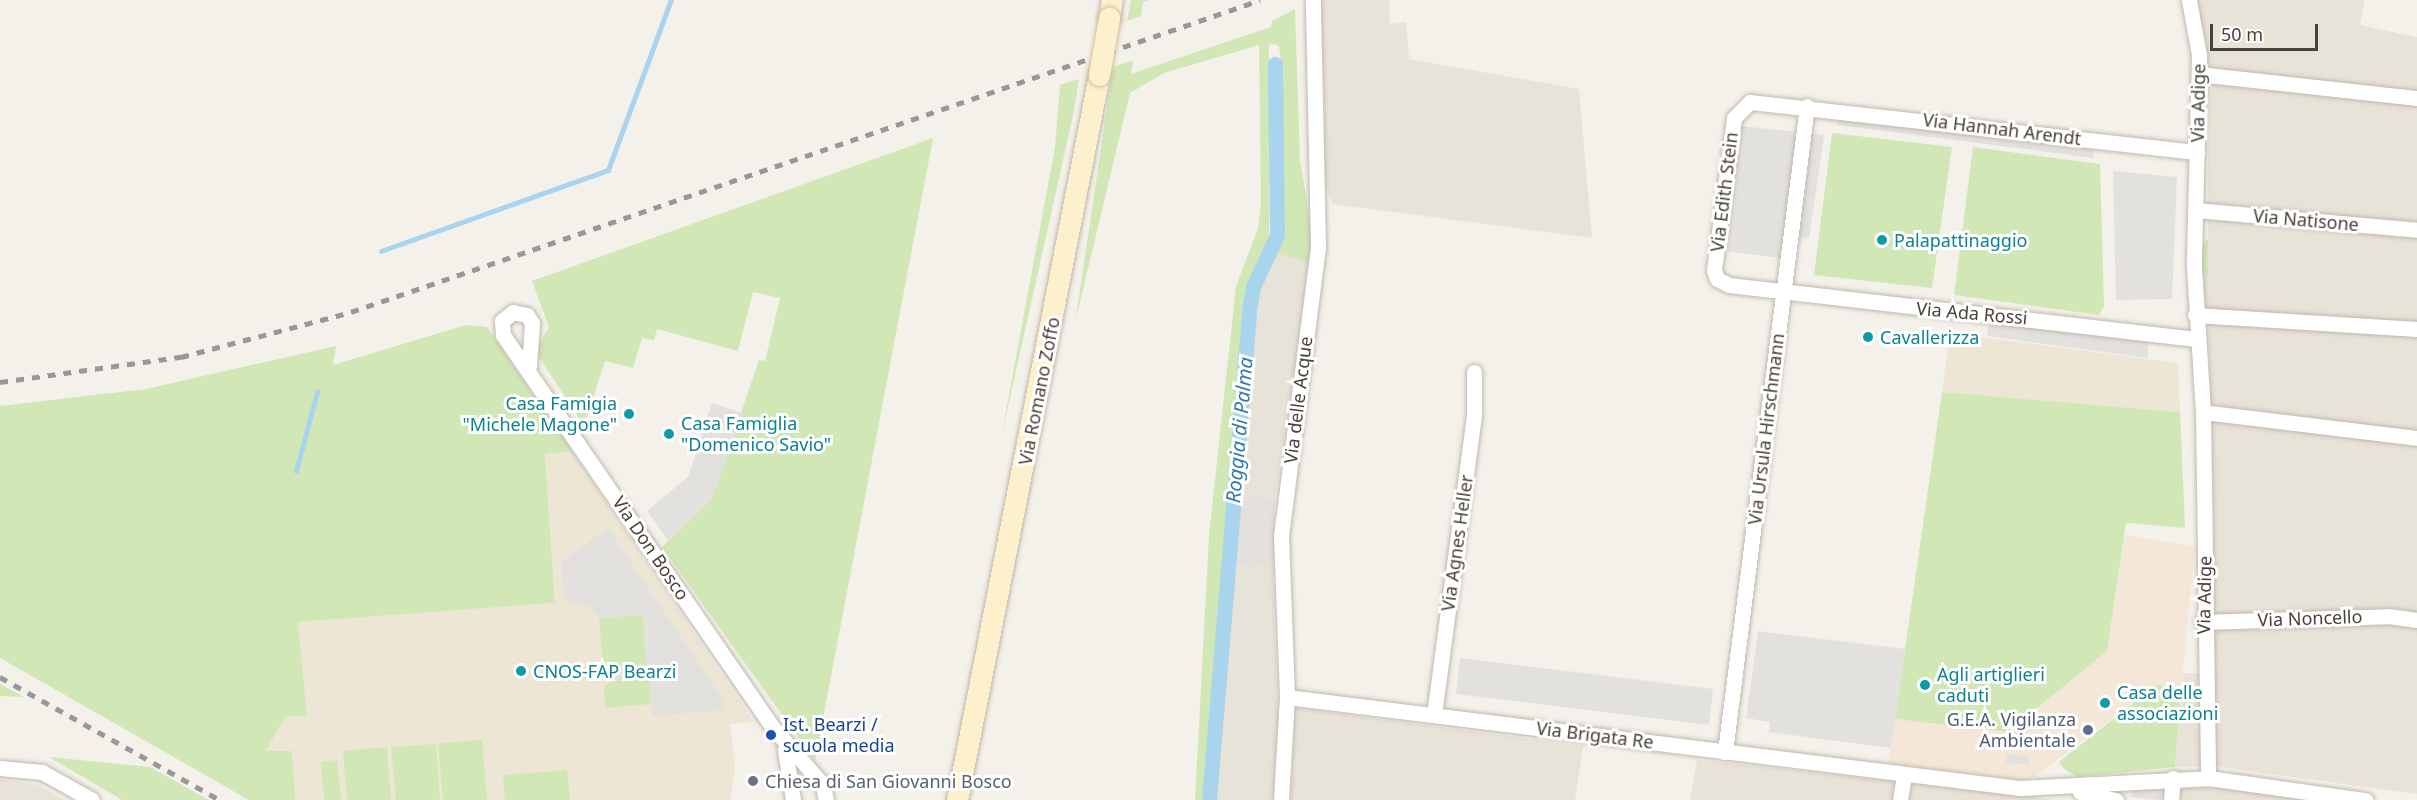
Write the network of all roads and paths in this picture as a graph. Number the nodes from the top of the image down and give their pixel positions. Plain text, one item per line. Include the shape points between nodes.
1 (1313, 0) edge
2 (2189, 0) edge
3 (1110, 9) edge
4 (2199, 74) junction
5 (2417, 98) edge
6 (1807, 106) junction
7 (2197, 152) junction
8 (2195, 210) junction
9 (2417, 230) edge
10 (1783, 292) junction
11 (2195, 315) junction
12 (2417, 329) edge
13 (2196, 339) junction
14 (529, 366) dead end
15 (1474, 372) dead end
16 (2203, 412) junction
17 (2417, 438) edge
18 (2417, 620) edge
19 (2202, 622) junction
20 (1287, 697) junction
21 (1434, 715) junction
22 (774, 729) junction
23 (1725, 752) junction
24 (0, 768) edge
25 (1904, 775) junction
26 (815, 778) junction
27 (2173, 778) junction
28 (2208, 778) junction
29 (2120, 784) junction
30 (794, 793) edge
31 (957, 793) edge
32 (2060, 793) edge
33 (828, 797) edge
34 (92, 800) edge
35 (1281, 800) edge
36 (1900, 800) edge
37 (2117, 800) edge
38 (2171, 800) edge
39 (2365, 800) edge

1 - 20 street, Via delle Acque via 1318,246 1281,536
2 - 4 street, Via Adige
3 - 31 street, Via Romano Zoffo, bridge
4 - 5 street
4 - 7 street, Via Adige
6 - 7 street, Via Hannah Arendt
6 - 10 street, Via Ursula Hirschmann
6 - 10 street, Via Edith Stein via 1757,101 1735,114 1714,266 1723,284
7 - 8 street, Via Adige
8 - 9 street, Via Natisone
8 - 11 street, Via Adige
10 - 13 street, Via Ada Rossi
10 - 23 street, Via Ursula Hirschmann
11 - 12 street
11 - 13 street, Via Adige
13 - 16 street, Via Adige
14 - 22 street, Via Don Bosco
15 - 21 street, Via Agnes Heller via 1475,405
16 - 17 street
16 - 19 street, Via Adige
18 - 19 street, Via Noncello via 2388,616
19 - 28 street, Via Adige
20 - 21 street, Via Brigata Re
20 - 35 street, Via delle Acque
21 - 23 street, Via Brigata Re
22 - 26 street, Via Don Bosco
22 - 30 street, Via Don Bosco via 789,758
23 - 25 street, Via Brigata Re
24 - 34 street via 42,772
25 - 32 street, Via Brigata Re
25 - 36 street
26 - 30 street, Via Don Bosco
26 - 33 street, Via Don Bosco
27 - 28 street, Via Brigata Re
27 - 29 street, Via Brigata Re
27 - 38 street
28 - 39 street, Via Brigata Re
29 - 32 street, Via Brigata Re
29 - 37 street, Via Brigata Re
32 - 37 street, Via Brigata Re

